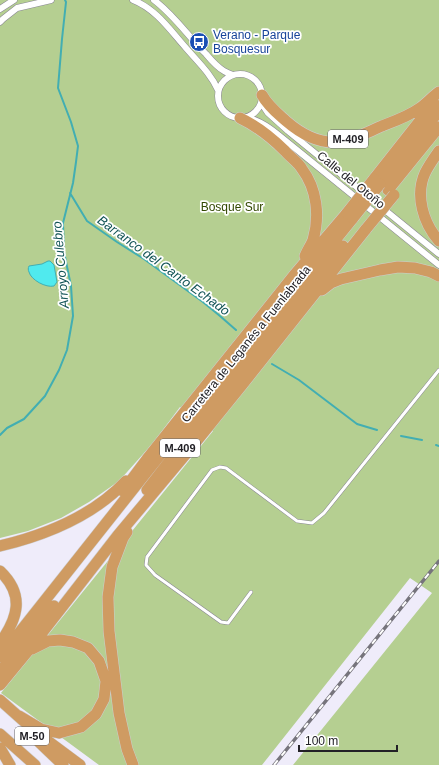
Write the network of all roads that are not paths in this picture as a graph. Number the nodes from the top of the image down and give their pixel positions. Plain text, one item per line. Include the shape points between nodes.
1 (14, 0) edge
2 (48, 0) edge
3 (133, 0) edge
4 (154, 0) edge
5 (0, 9) edge
6 (0, 22) edge
7 (233, 75) junction
8 (218, 90) junction
9 (439, 92) edge
10 (439, 96) edge
11 (262, 99) junction
12 (439, 111) edge
13 (244, 118) junction
14 (439, 127) edge
15 (439, 138) edge
16 (439, 152) edge
17 (384, 187) junction
18 (356, 221) junction
19 (439, 240) edge
20 (439, 254) edge
21 (439, 265) edge
22 (295, 274) junction
23 (439, 276) edge
24 (439, 370) edge
25 (242, 385) junction
26 (191, 448) junction
27 (147, 459) junction
28 (0, 546) edge
29 (0, 571) edge
30 (251, 592) dead end
31 (0, 643) edge
32 (0, 647) edge
33 (28, 651) junction
34 (0, 657) edge
35 (1, 680) edge
36 (0, 700) edge
37 (0, 707) edge
38 (19, 716) junction
39 (0, 734) edge
40 (0, 742) edge
41 (0, 748) edge
42 (10, 765) edge
43 (23, 765) edge
44 (34, 765) edge
45 (63, 765) edge
46 (80, 765) edge
47 (133, 765) edge

1 - 5 street
2 - 6 street via 17,8
3 - 8 street via 146,6 164,23 207,71
4 - 7 street via 215,64
7 - 8 street via 226,79
7 - 11 street via 247,75 256,80 261,88
8 - 13 street via 221,108 227,114
9 - 11 highway, M-409 via 410,115 339,142 314,139 304,134
10 - 17 highway, M-409
11 - 13 street via 255,113
11 - 20 street, Calle del Otoño via 268,113 288,131
12 - 17 highway, M-409
13 - 21 street, Calle del Otoño via 257,120 276,133
13 - 22 highway, M-409 via 277,143 302,168 313,188 317,207 316,224 312,240
14 - 17 highway, Carretera de Leganés a Fuenlabrada / M-409
15 - 17 highway, M-409
16 - 19 highway via 425,174 421,188 426,221
17 - 18 highway, Carretera de Leganés a Fuenlabrada / M-409, bridge
17 - 18 highway, M-409, bridge
18 - 22 highway, M-409
18 - 25 highway, M-409
18 - 34 highway, Carretera de Leganés a Fuenlabrada / M-409 via 176,435
18 - 35 highway, Carretera de Leganés a Fuenlabrada / M-409
22 - 27 highway, M-409
23 - 25 highway, M-409 via 415,268 398,267 331,283 322,290
24 - 30 lane via 324,513 312,522 297,521 220,466 212,470 146,557 146,565 155,575 221,622 228,623
25 - 26 highway, M-409
26 - 33 highway, M-409 via 118,535
26 - 47 highway via 123,538 112,567 108,597 109,631 119,713
27 - 28 highway via 107,498 89,511 38,536
27 - 32 highway, M-409
29 - 31 highway via 12,586 16,604 15,617
33 - 35 highway, M-409
33 - 38 highway via 48,641 60,640 88,648 99,661 106,681 104,699 96,714 81,728 60,733 41,729
36 - 38 highway
37 - 45 highway, M-50
38 - 46 highway
39 - 44 highway, M-50
40 - 43 highway
41 - 42 highway

